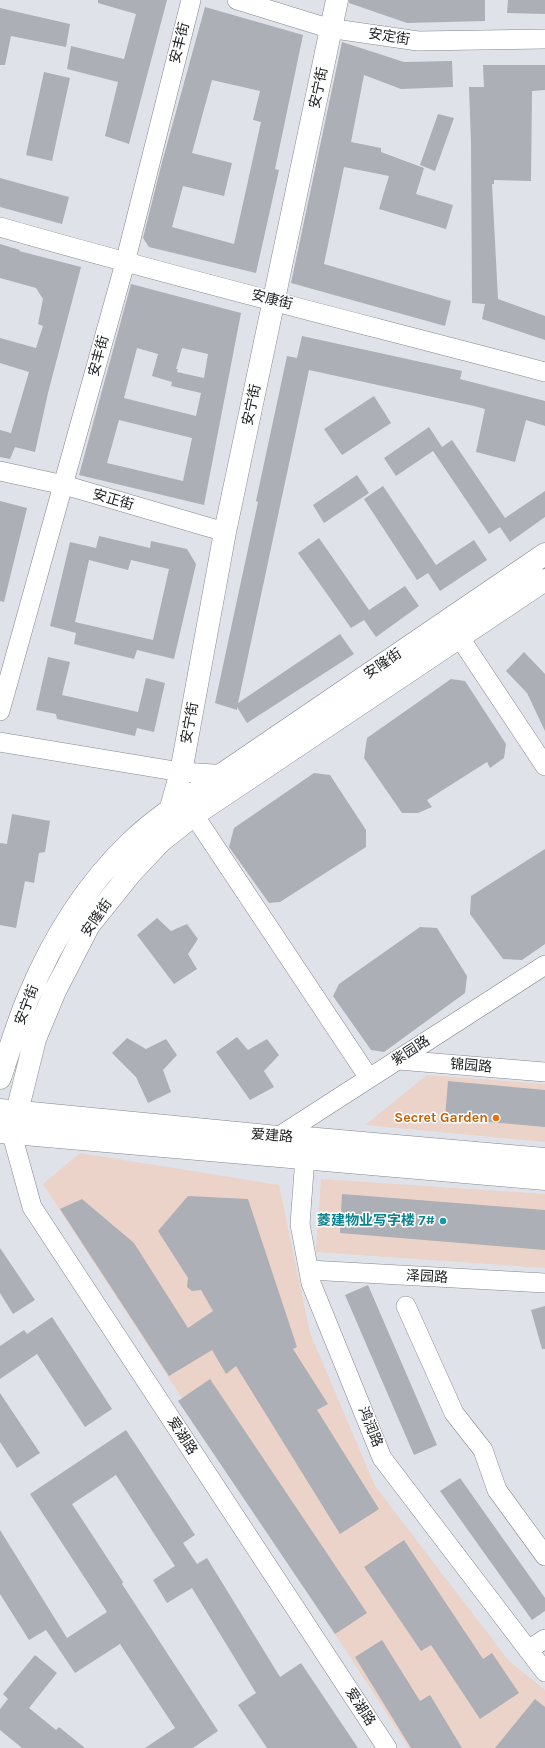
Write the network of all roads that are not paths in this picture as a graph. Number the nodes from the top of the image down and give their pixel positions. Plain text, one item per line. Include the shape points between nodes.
1 (191, 0) edge
2 (237, 0) edge
3 (337, 0) edge
4 (331, 28) junction
5 (545, 39) edge
6 (0, 227) edge
7 (125, 263) junction
8 (274, 300) junction
9 (545, 372) edge
10 (0, 472) edge
11 (64, 485) junction
12 (225, 532) junction
13 (545, 554) edge
14 (545, 580) edge
15 (460, 638) junction
16 (0, 711) edge
17 (0, 742) edge
18 (545, 766) edge
19 (181, 772) junction
20 (221, 775) junction
21 (253, 777) junction
22 (170, 810) junction
23 (194, 815) junction
24 (545, 965) edge
25 (398, 1060) junction
26 (545, 1072) edge
27 (0, 1078) edge
28 (369, 1078) junction
29 (7, 1119) edge
30 (278, 1137) junction
31 (305, 1148) junction
32 (545, 1159) edge
33 (545, 1179) edge
34 (309, 1270) junction
35 (545, 1283) edge
36 (406, 1306) dead end
37 (545, 1556) edge
38 (545, 1639) edge
39 (528, 1650) junction
40 (545, 1672) edge
41 (387, 1748) edge

1 - 7 street, 安丰街
2 - 4 street, 安定街
3 - 4 main road, 安宁街
4 - 5 street, 安定街 via 418,41
4 - 8 main road, 安宁街
6 - 7 street, 安康街
7 - 8 street, 安康街
7 - 11 street, 安丰街
8 - 9 street, 安康街
8 - 12 main road, 安宁街
10 - 11 street, 安正街
11 - 12 street, 安正街
11 - 16 street, 安丰街
12 - 19 main road, 安宁街
13 - 20 main road, 安隆街
14 - 15 main road, 安隆街
15 - 18 street
15 - 21 main road, 安隆街
17 - 19 street
19 - 20 street
19 - 22 main road, 安宁街
20 - 21 street
20 - 22 main road, 安宁街
21 - 23 main road, 安隆街
22 - 27 main road, 安宁街 via 131,842 77,904 58,935 28,998
23 - 28 street
23 - 29 main road, 安隆街 via 161,841 130,874 89,925 55,991
24 - 25 street, 紫园路
25 - 26 street, 锦园路
25 - 28 street, 紫园路
28 - 30 street, 紫园路
29 - 30 main road, 爱建路
29 - 31 main road, 爱建路
29 - 41 street, 爱湖路 via 32,1207
30 - 31 main road, 爱建路
31 - 32 main road, 爱建路
31 - 33 main road, 爱建路
31 - 34 street, 鸿润路 via 300,1224
34 - 35 street, 泽园路
34 - 39 street, 鸿润路 via 311,1283 382,1458
36 - 37 street via 454,1413 483,1450 497,1490
38 - 39 street
39 - 40 street, 鸿润路

